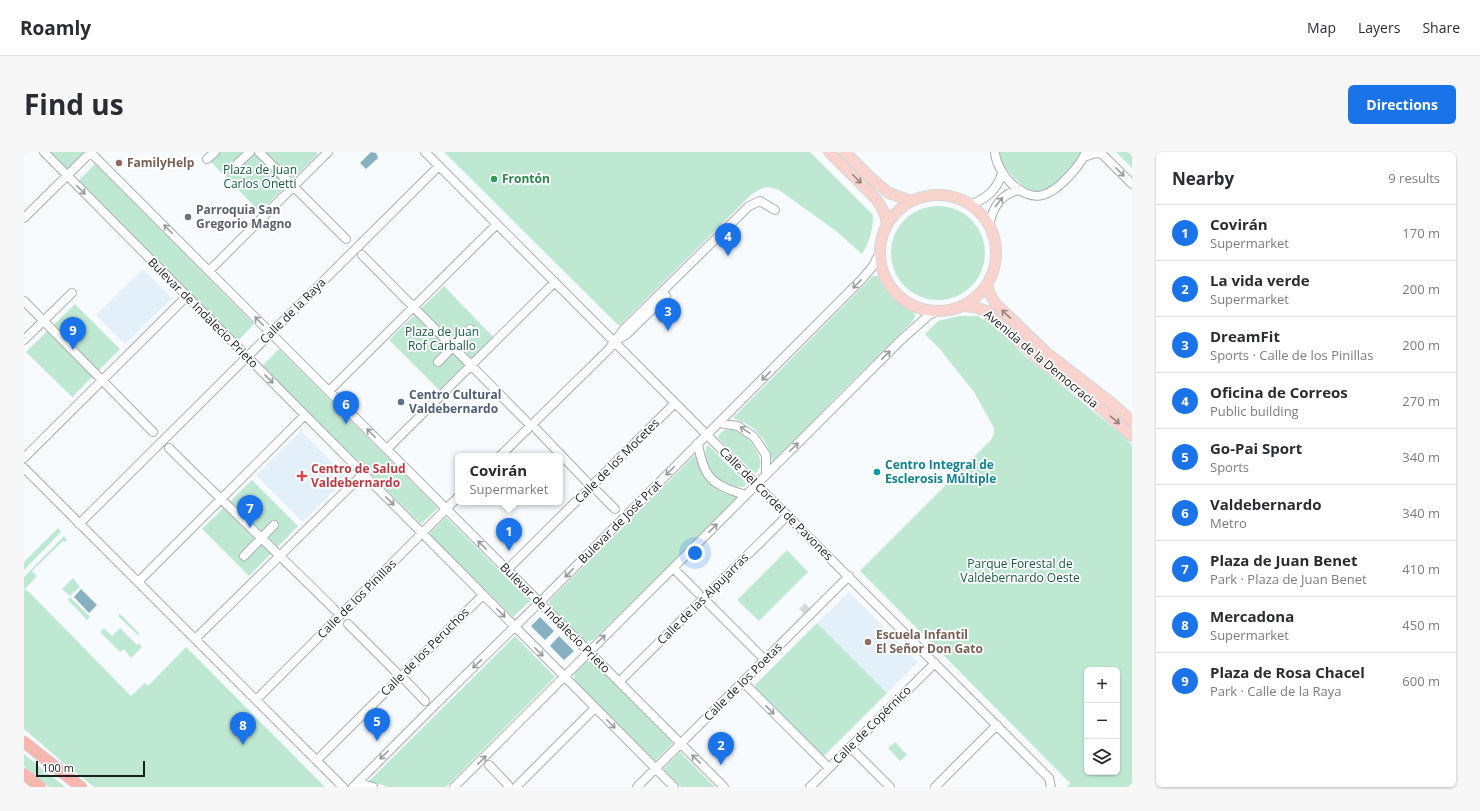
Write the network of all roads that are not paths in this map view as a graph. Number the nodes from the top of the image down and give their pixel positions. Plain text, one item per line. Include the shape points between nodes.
1 (44, 152) edge
2 (91, 152) edge
3 (215, 152) edge
4 (250, 152) edge
5 (259, 152) edge
6 (328, 152) edge
7 (425, 152) edge
8 (829, 152) edge
9 (845, 152) edge
10 (995, 152) edge
11 (1085, 154) edge
12 (207, 159) dead end
13 (238, 163) dead end
14 (439, 166) junction
15 (1002, 173) junction
16 (67, 176) junction
17 (1132, 184) edge
18 (293, 187) junction
19 (1020, 190) junction
20 (911, 202) junction
21 (970, 205) junction
22 (24, 218) edge
23 (497, 224) junction
24 (989, 225) junction
25 (887, 226) junction
26 (346, 239) dead end
27 (880, 252) junction
28 (362, 255) dead end
29 (209, 271) junction
30 (555, 282) junction
31 (987, 284) junction
32 (72, 293) dead end
33 (187, 296) junction
34 (24, 301) edge
35 (414, 306) junction
36 (962, 306) junction
37 (938, 312) junction
38 (44, 321) junction
39 (470, 329) dead end
40 (271, 333) junction
41 (24, 340) edge
42 (615, 342) junction
43 (452, 347) junction
44 (247, 357) junction
45 (438, 362) dead end
46 (472, 365) junction
47 (102, 380) junction
48 (329, 391) junction
49 (676, 403) junction
50 (305, 415) junction
51 (526, 421) dead end
52 (1132, 421) edge
53 (719, 423) junction
54 (536, 430) dead end
55 (153, 432) dead end
56 (707, 434) junction
57 (1132, 436) edge
58 (698, 443) junction
59 (169, 448) dead end
60 (387, 449) junction
61 (503, 453) edge
62 (559, 453) edge
63 (24, 458) edge
64 (563, 458) edge
65 (24, 468) edge
66 (363, 474) junction
67 (766, 475) junction
68 (586, 481) dead end
69 (756, 485) junction
70 (598, 492) dead end
71 (746, 495) junction
72 (221, 500) junction
73 (455, 500) edge
74 (447, 509) junction
75 (615, 509) dead end
76 (787, 516) junction
77 (79, 524) junction
78 (274, 525) dead end
79 (422, 534) junction
80 (262, 537) junction
81 (280, 555) junction
82 (244, 556) dead end
83 (508, 570) junction
84 (676, 571) dead end
85 (849, 576) junction
86 (138, 582) junction
87 (698, 593) dead end
88 (483, 595) junction
89 (707, 602) dead end
90 (539, 603) junction
91 (335, 610) dead end
92 (348, 624) dead end
93 (514, 627) junction
94 (195, 639) junction
95 (588, 652) junction
96 (765, 660) junction
97 (934, 663) junction
98 (396, 672) dead end
99 (564, 676) junction
100 (406, 681) dead end
101 (619, 682) junction
102 (743, 682) junction
103 (256, 700) junction
104 (425, 701) dead end
105 (595, 708) junction
106 (997, 725) junction
107 (24, 742) edge
108 (680, 744) junction
109 (850, 747) junction
110 (317, 760) junction
111 (489, 765) dead end
112 (829, 768) junction
113 (656, 769) junction
114 (24, 774) edge
115 (356, 785) edge
116 (512, 786) edge
117 (40, 787) edge
118 (81, 787) edge
119 (343, 787) edge
120 (373, 787) edge
121 (454, 787) edge
122 (638, 787) edge
123 (674, 787) edge
124 (724, 787) edge
125 (810, 787) edge
126 (890, 787) edge
127 (935, 787) edge
128 (1051, 787) edge

1 - 16 street, Bulevar de Indalecio Prieto
2 - 16 street
29 -> 2 street, Bulevar de Indalecio Prieto
3 - 12 street
4 - 13 street
5 - 18 street
6 - 18 street
7 - 14 street, Calle del Cordel de Pavones
8 -> 25 main road via 877,200 885,214
9 - 20 main road via 889,193
10 - 15 street
11 -> 17 street via 1102,154
11 - 19 street via 1067,178 1046,194 1036,196
14 - 23 street, Calle del Cordel de Pavones
14 - 40 street, Calle de la Raya
15 - 19 street
15 - 21 street via 997,187
16 - 22 street
16 -> 33 street, Bulevar de Indalecio Prieto
18 - 26 street
18 - 29 street
24 -> 19 street via 1000,199
20 - 21 main road via 936,195 949,196
20 - 25 main road
21 - 24 main road via 978,210
23 - 30 street, Calle del Cordel de Pavones
23 - 35 street
24 - 31 main road via 996,255 994,270
25 - 27 main road
27 - 37 main road via 885,278 892,289 912,306
27 -> 53 street, Bulevar de José Prat via 868,273
28 - 35 street
40 -> 29 street, Bulevar de Indalecio Prieto
30 - 42 street, Calle del Cordel de Pavones
30 - 46 street
31 - 36 main road via 976,297
52 -> 31 main road, Avenida de la Democracia via 1047,353 995,303
32 - 38 street
33 - 44 street, Bulevar de Indalecio Prieto
33 - 47 street
34 - 38 street
35 - 43 street
35 - 48 street
36 - 37 main road
36 -> 57 main road, Avenida de la Democracia via 987,311 1038,359
67 -> 37 street via 912,330 929,315
38 - 41 street
38 - 47 street
39 - 43 street
40 - 44 street, Calle de la Raya
40 - 48 street, Bulevar de Indalecio Prieto
42 - 42 street via 627,334 753,209 759,206 775,210 760,201 749,206 624,329
42 - 49 street, Calle del Cordel de Pavones
42 - 61 street
43 - 45 street
43 - 46 street
44 -> 50 street, Bulevar de Indalecio Prieto
44 - 77 street, Calle de la Raya
46 - 51 street
46 - 60 street
47 - 55 street
47 - 63 street
60 -> 48 street, Bulevar de Indalecio Prieto
49 - 56 street, Calle del Cordel de Pavones
49 - 83 street, Calle de los Mocetes
50 - 66 street, Bulevar de Indalecio Prieto
50 - 72 street
53 - 56 street, Bulevar de José Prat
67 -> 53 street via 766,455 754,437 738,426
54 - 62 street
56 - 58 street, Bulevar de José Prat
56 - 69 street, Calle del Cordel de Pavones
58 - 71 street via 704,470 711,479 730,491
58 -> 90 street, Bulevar de José Prat
59 - 72 street
60 - 74 street, Bulevar de Indalecio Prieto
64 - 68 street
65 - 77 street
66 -> 79 street, Bulevar de Indalecio Prieto
66 - 81 street
67 - 69 street
69 - 71 street
69 - 76 street, Calle del Cordel de Pavones
70 - 75 street
95 -> 71 street
72 - 80 street
72 - 86 street
73 - 74 street, Calle de los Pinillas
74 - 79 street, Calle de los Pinillas
83 -> 74 street, Bulevar de Indalecio Prieto
76 - 85 street, Calle del Cordel de Pavones
76 - 101 street, Calle de las Alpujarras
77 - 86 street
78 - 80 street
79 - 88 street, Bulevar de Indalecio Prieto
79 - 103 street, Calle de los Pinillas
80 - 81 street
80 - 82 street
81 - 91 street
81 - 94 street
83 - 90 street, Bulevar de Indalecio Prieto
84 - 87 street
85 - 96 street, Calle de los Poetas via 809,613
85 - 97 street, Calle del Cordel de Pavones
86 - 94 street
88 -> 93 street, Bulevar de Indalecio Prieto
88 - 110 street, Calle de los Peruchos
89 - 96 street
90 - 93 street, Bulevar de José Prat
90 - 95 street, Bulevar de Indalecio Prieto
92 - 98 street
93 -> 99 street, Bulevar de Indalecio Prieto
93 -> 115 street, Bulevar de José Prat
94 - 103 street
95 - 99 street
95 - 101 street, Bulevar de Indalecio Prieto
96 - 102 street, Calle de los Poetas
97 - 106 street, Calle del Cordel de Pavones
97 - 109 street, Calle de Copérnico
99 - 105 street, Bulevar de Indalecio Prieto
121 -> 99 street
100 - 104 street
101 - 108 street, Bulevar de Indalecio Prieto
102 - 108 street, Calle de los Poetas
102 -> 112 street
103 - 110 street
105 -> 113 street, Bulevar de Indalecio Prieto
105 - 116 street
106 - 127 street
106 - 128 street, Calle del Cordel de Pavones via 1049,778
107 - 118 highway
108 - 113 street, Calle de los Poetas
124 -> 108 street, Bulevar de Indalecio Prieto
109 - 112 street, Calle de Copérnico
109 - 126 street
110 - 119 street
111 - 116 street
112 - 125 street, Calle de Copérnico
113 - 122 street, Calle de los Poetas
113 - 123 street, Bulevar de Indalecio Prieto
114 - 117 highway
115 - 120 street

